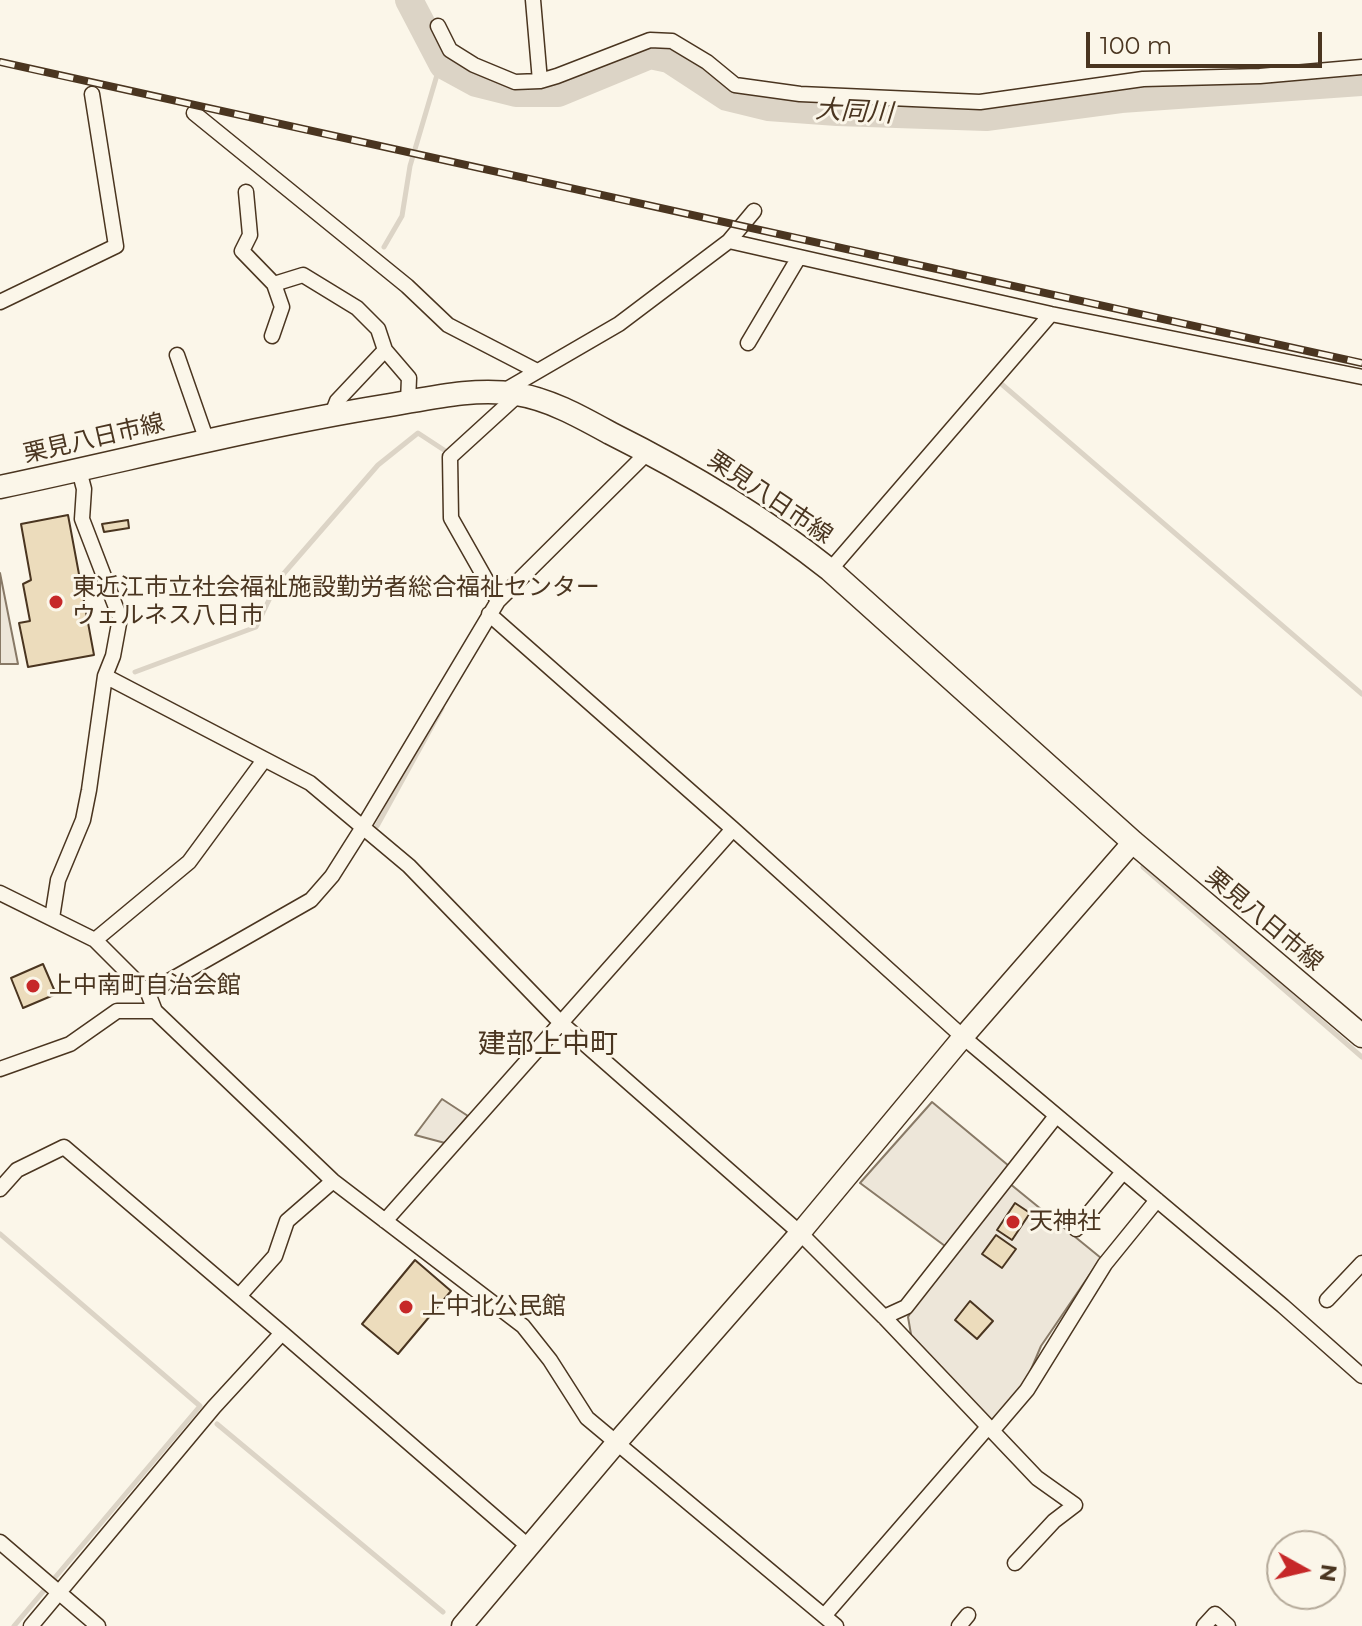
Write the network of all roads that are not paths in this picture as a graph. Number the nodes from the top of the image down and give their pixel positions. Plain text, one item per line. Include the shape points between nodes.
1 (533, 0) edge
2 (438, 26) dead end
3 (1362, 67) edge
4 (540, 81) junction
5 (92, 94) dead end
6 (194, 113) dead end
7 (246, 192) dead end
8 (754, 211) dead end
9 (729, 241) junction
10 (799, 257) junction
11 (274, 284) junction
12 (0, 302) edge
13 (1051, 314) junction
14 (272, 336) dead end
15 (748, 343) dead end
16 (385, 350) junction
17 (177, 355) dead end
18 (537, 371) junction
19 (1362, 377) edge
20 (510, 393) junction
21 (408, 402) junction
22 (332, 414) junction
23 (207, 441) junction
24 (648, 452) junction
25 (79, 470) junction
26 (0, 487) edge
27 (830, 570) junction
28 (498, 601) junction
29 (489, 614) junction
30 (105, 676) junction
31 (264, 760) junction
32 (363, 827) junction
33 (733, 829) junction
34 (1133, 842) junction
35 (0, 893) edge
36 (52, 918) junction
37 (95, 940) junction
38 (148, 993) junction
39 (155, 1011) junction
40 (561, 1023) junction
41 (1362, 1036) edge
42 (963, 1037) junction
43 (0, 1069) edge
44 (1056, 1116) junction
45 (1123, 1172) junction
46 (333, 1181) junction
47 (0, 1189) edge
48 (1157, 1200) junction
49 (385, 1221) junction
50 (1076, 1229) dead end
51 (800, 1233) junction
52 (1362, 1263) edge
53 (240, 1295) junction
54 (1327, 1300) dead end
55 (884, 1317) junction
56 (282, 1333) junction
57 (1362, 1376) edge
58 (990, 1429) junction
59 (618, 1441) junction
60 (0, 1542) edge
61 (528, 1546) junction
62 (1015, 1563) dead end
63 (59, 1595) junction
64 (830, 1621) edge
65 (31, 1626) edge
66 (98, 1626) edge
67 (462, 1626) edge
68 (1204, 1626) edge
69 (1228, 1626) edge

1 - 4 street
2 - 4 street via 450,50 474,65 515,82
3 - 4 street via 1143,79 980,102 800,94 735,85 672,41 650,40
5 - 12 street via 116,246
6 - 18 street via 448,325
7 - 11 street via 250,235 242,251
8 - 9 street
9 - 10 street
9 - 18 street via 619,324
10 - 13 street
10 - 15 street
11 - 14 street via 282,307
11 - 16 street via 303,275 357,308 378,329
13 - 19 street
13 - 27 street
16 - 21 street via 409,378
16 - 22 street via 337,401
17 - 23 street
18 - 20 street
20 - 21 main road, 栗見八日市線 via 481,391
20 - 24 main road, 栗見八日市線 via 573,413
20 - 28 street via 450,457 451,518
21 - 22 main road, 栗見八日市線
22 - 23 main road, 栗見八日市線
23 - 25 main road, 栗見八日市線
24 - 27 main road, 栗見八日市線 via 780,531
24 - 28 street
25 - 26 main road, 栗見八日市線
25 - 30 street via 82,519 120,618
27 - 34 main road, 栗見八日市線
28 - 29 street
29 - 32 street
29 - 33 street
30 - 31 street
30 - 36 street via 83,820 58,880
31 - 32 street via 310,783
31 - 37 street via 189,862
32 - 38 street via 311,900
32 - 40 street via 409,866
33 - 40 street
33 - 42 street
34 - 41 main road, 栗見八日市線
34 - 42 street
35 - 36 street
36 - 37 street
37 - 38 street
38 - 39 street
39 - 43 street via 117,1011 70,1044
39 - 46 street
40 - 49 street
40 - 51 street
42 - 44 street
42 - 51 street
44 - 45 street
44 - 55 street via 906,1307
45 - 48 street
45 - 50 street
46 - 49 street
46 - 53 street via 287,1221 275,1256
47 - 53 street via 17,1170 64,1147
48 - 57 street
48 - 58 street via 1105,1264 1027,1390
49 - 59 street via 523,1326 587,1418
51 - 55 street
51 - 59 street
52 - 54 street
53 - 56 street
55 - 58 street
56 - 61 street
56 - 63 street
58 - 62 street via 1037,1478 1075,1505
58 - 64 street
59 - 61 street
59 - 64 street
60 - 63 street
61 - 67 street
63 - 65 street
63 - 66 street
68 - 69 street via 1215,1614

